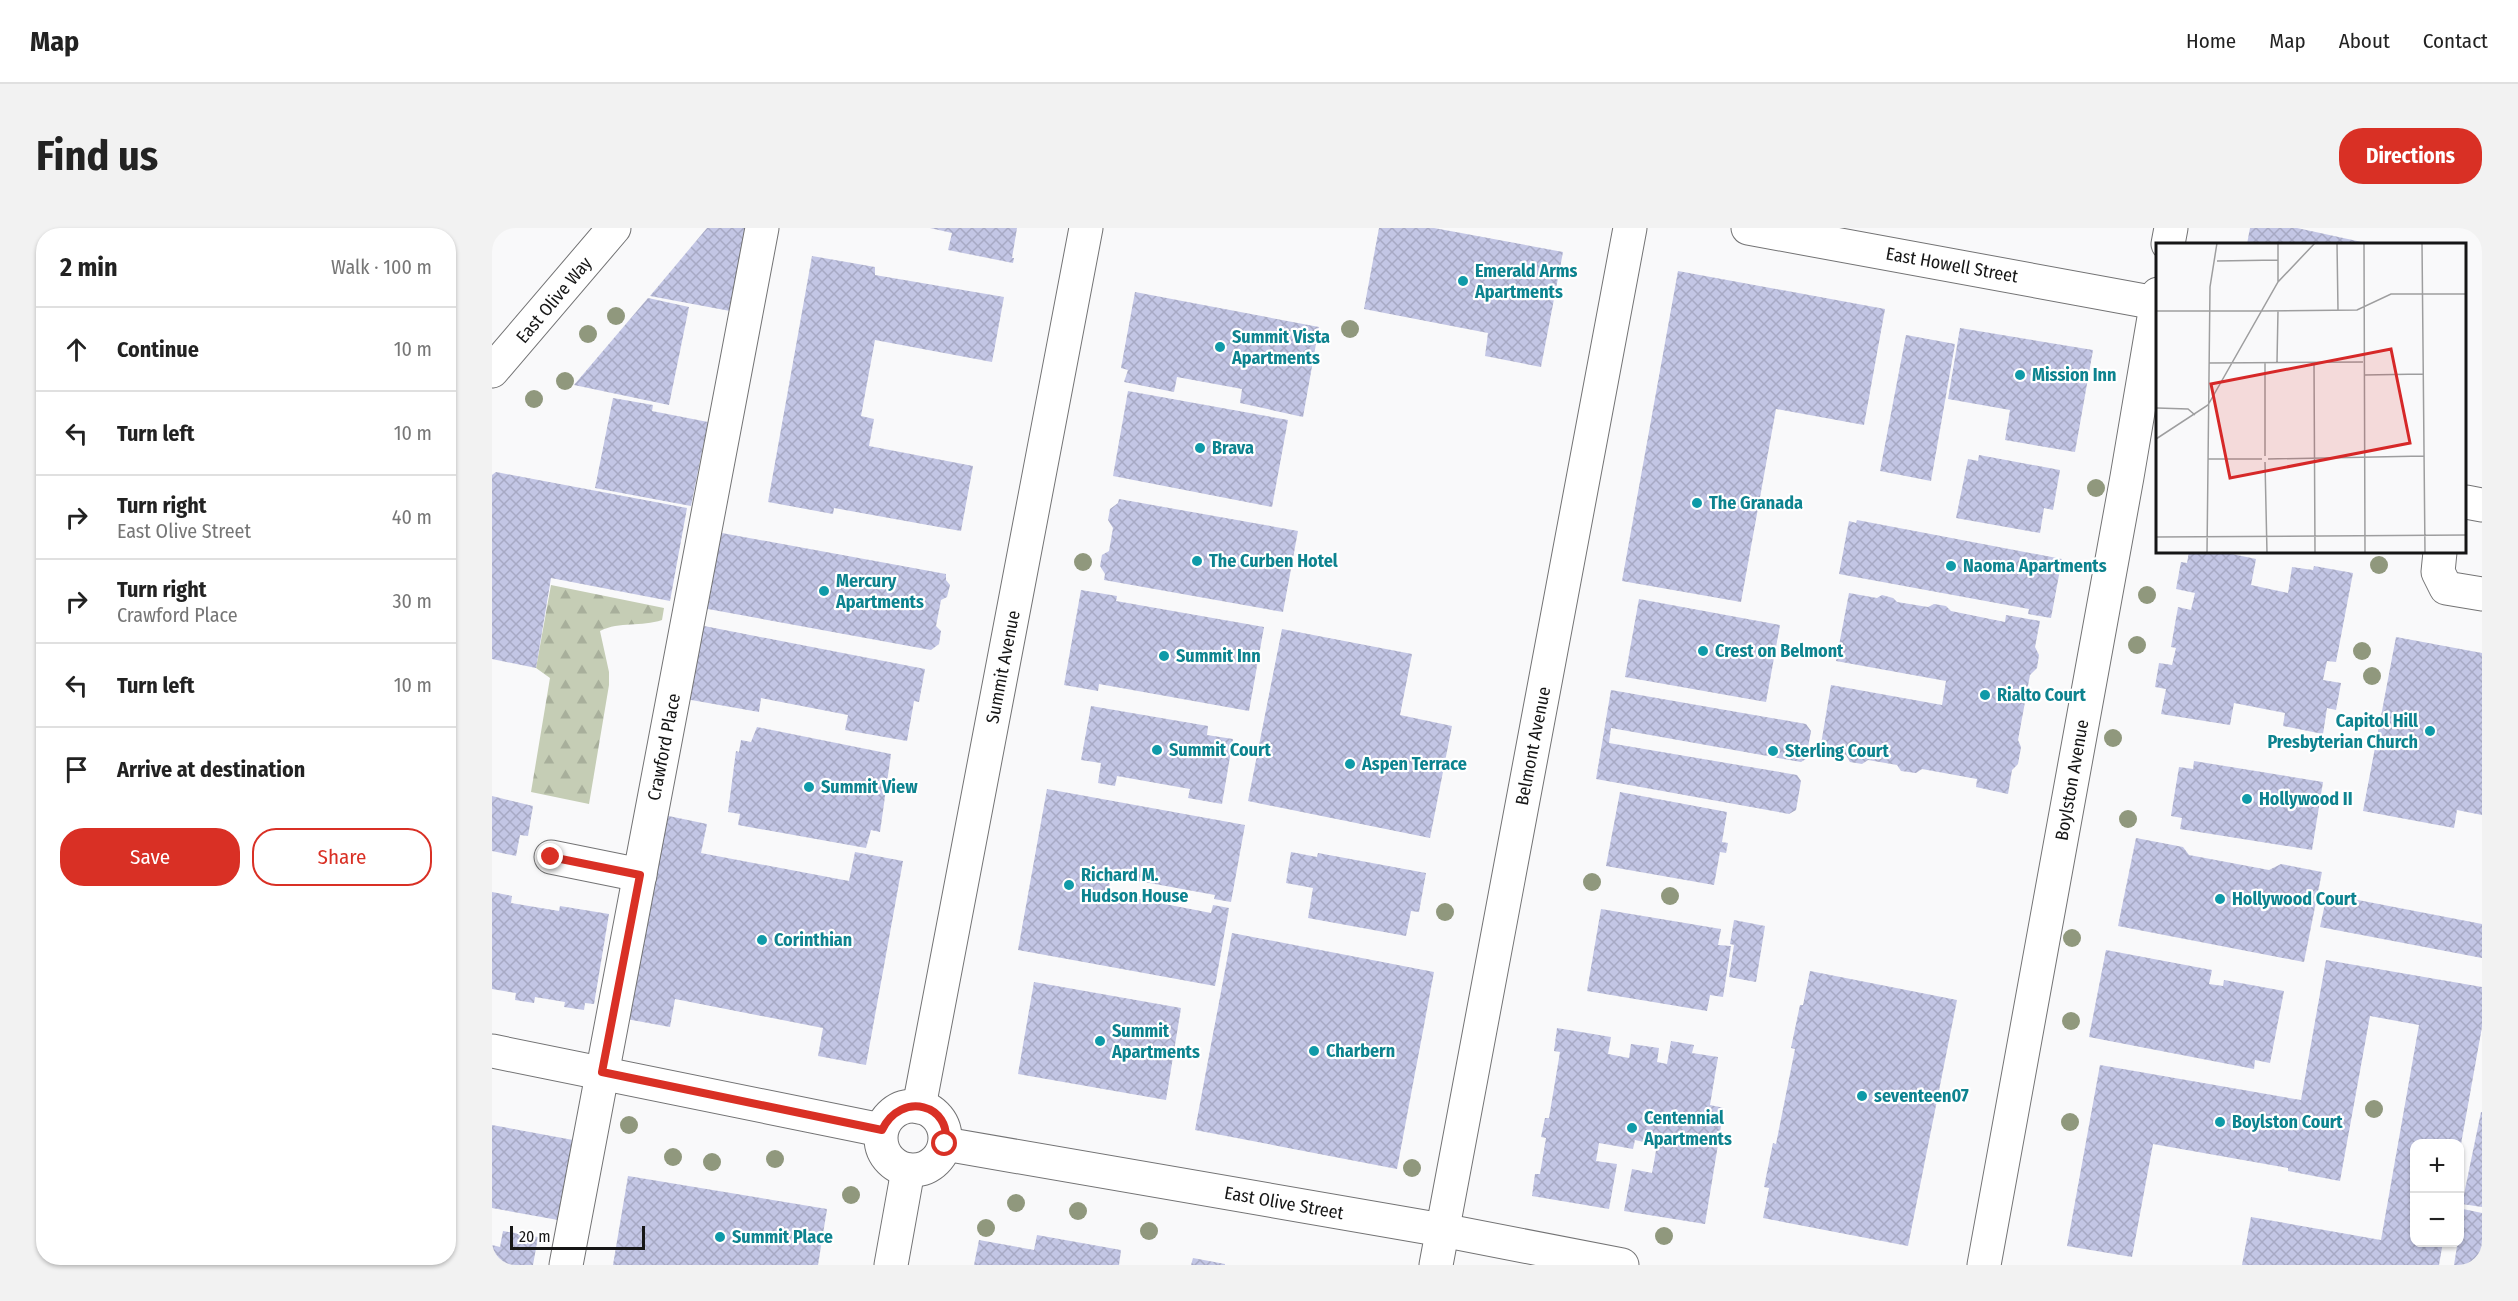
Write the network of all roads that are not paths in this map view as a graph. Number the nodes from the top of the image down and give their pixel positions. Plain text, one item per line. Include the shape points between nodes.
1 (614, 228) edge
2 (762, 228) edge
3 (1086, 228) edge
4 (1630, 228) edge
5 (1748, 228) edge
6 (2171, 228) edge
7 (2168, 243) edge
8 (2156, 299) edge
9 (2156, 312) edge
10 (492, 371) edge
11 (2146, 442) edge
12 (2467, 502) edge
13 (2482, 505) edge
14 (2440, 554) edge
15 (2482, 594) edge
16 (551, 857) dead end
17 (640, 875) junction
18 (492, 1051) edge
19 (602, 1072) junction
20 (919, 1107) junction
21 (882, 1130) junction
22 (945, 1144) junction
23 (908, 1170) junction
24 (1442, 1230) junction
25 (566, 1265) edge
26 (891, 1265) edge
27 (1436, 1265) edge
28 (1622, 1265) edge
29 (1984, 1265) edge

1 - 10 street, East Olive Way
2 - 17 street, Crawford Place
3 - 20 street, Summit Avenue
4 - 24 street, Belmont Avenue
5 - 8 street, East Howell Street
6 - 7 street
9 - 11 street, Boylston Avenue
11 - 29 street, Boylston Avenue
12 - 13 street
14 - 15 street via 2438,572 2446,588
16 - 17 street
17 - 19 street, Crawford Place
18 - 19 street
19 - 21 street
19 - 25 street, Crawford Place
20 - 21 street via 903,1107 894,1112
20 - 22 street via 940,1119 945,1128
21 - 23 street via 884,1152 890,1161
22 - 23 street via 932,1165
22 - 24 street, East Olive Street
23 - 26 street
24 - 27 street, Belmont Avenue
24 - 28 street, East Olive Street

